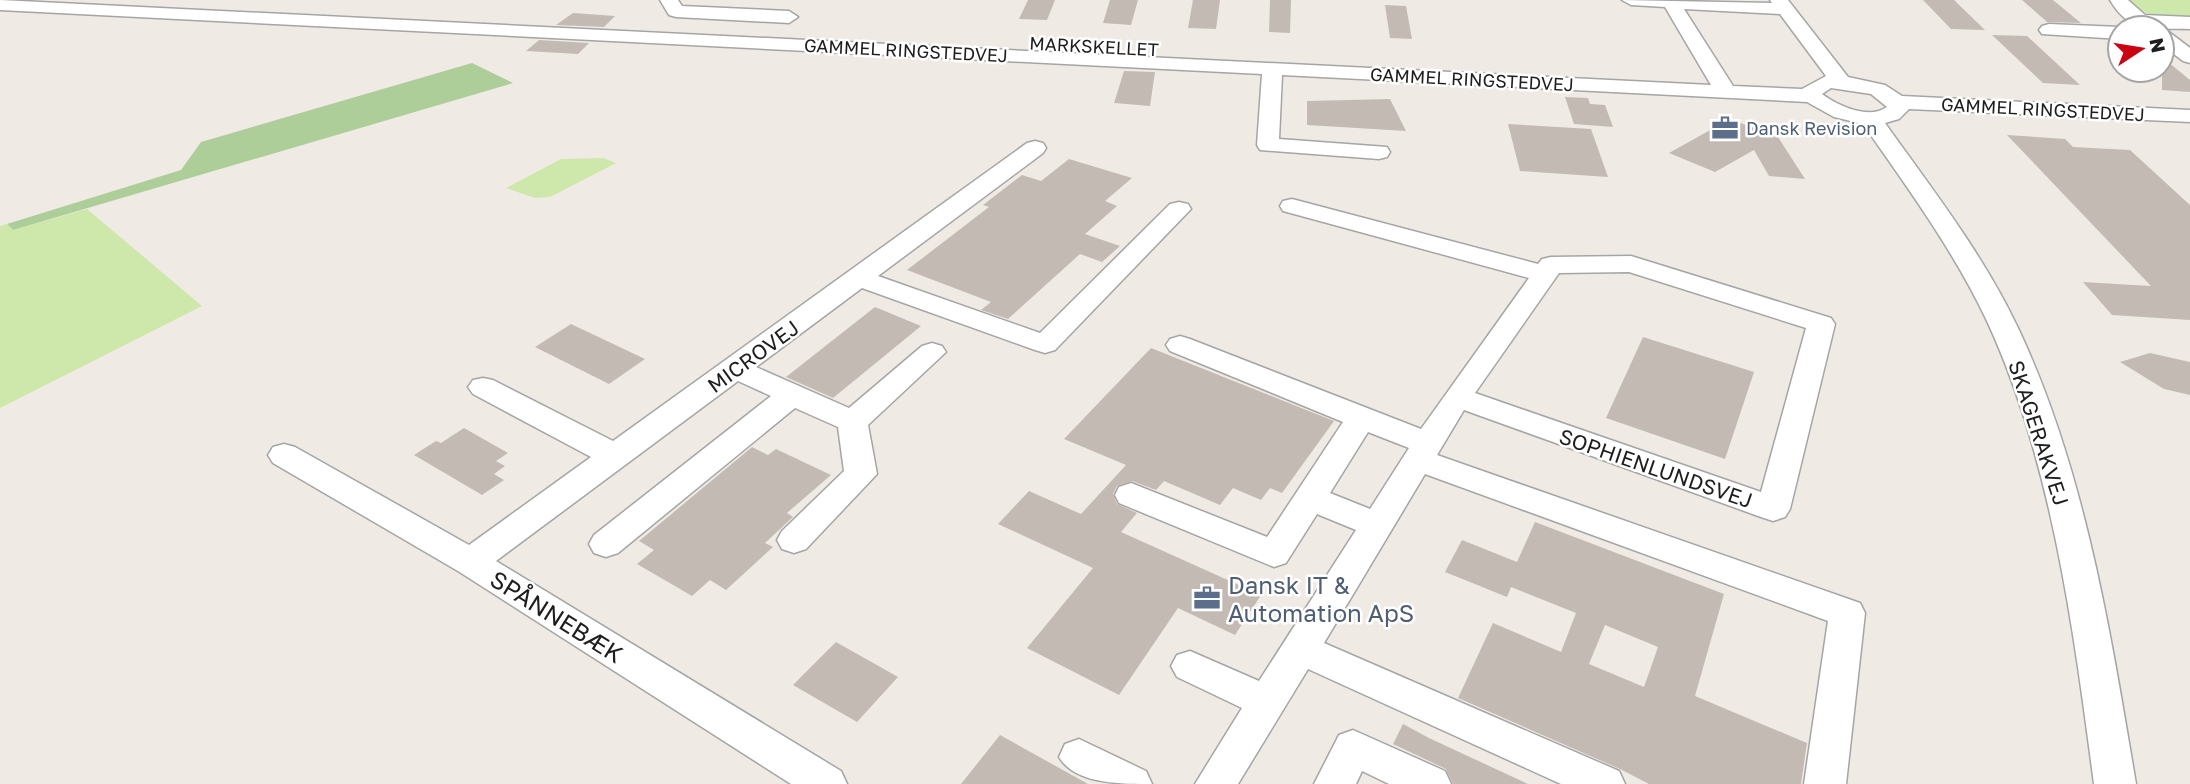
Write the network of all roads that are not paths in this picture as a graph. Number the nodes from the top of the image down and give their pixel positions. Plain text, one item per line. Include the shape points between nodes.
1 (669, 0) edge
2 (803, 0) edge
3 (1631, 0) edge
4 (2119, 0) edge
5 (1671, 1) edge
6 (0, 4) edge
7 (1783, 5) edge
8 (2135, 14) edge
9 (778, 30) junction
10 (2049, 30) dead end
11 (2106, 32) edge
12 (1240, 60) junction
13 (1480, 66) dead end
14 (1272, 69) junction
15 (1842, 82) junction
16 (1726, 92) junction
17 (1812, 96) junction
18 (1883, 110) junction
19 (2190, 116) edge
20 (1035, 148) dead end
21 (1379, 152) dead end
22 (1292, 206) dead end
23 (1178, 209) dead end
24 (1545, 274) junction
25 (860, 278) junction
26 (1180, 345) dead end
27 (932, 352) dead end
28 (735, 368) junction
29 (483, 387) dead end
30 (792, 395) junction
31 (1457, 397) junction
32 (1362, 417) junction
33 (852, 422) junction
34 (1423, 452) junction
35 (284, 455) dead end
36 (615, 456) junction
37 (1130, 495) dead end
38 (1310, 498) junction
39 (1377, 525) junction
40 (794, 540) dead end
41 (606, 544) dead end
42 (470, 562) junction
43 (1301, 649) junction
44 (1190, 666) dead end
45 (1267, 702) junction
46 (1079, 757) dead end
47 (826, 784) edge
48 (1131, 784) edge
49 (1216, 784) edge
50 (1335, 784) edge
51 (1430, 784) edge
52 (1604, 784) edge
53 (1825, 784) edge
54 (2115, 784) edge

1 - 9 street via 676,11
2 - 9 street
3 - 5 street
4 - 8 street
5 - 7 street
5 - 16 street
6 - 9 street, GAMMEL RINGSTEDVEJ
7 - 15 street
9 - 12 street, GAMMEL RINGSTEDVEJ
10 - 11 street
12 - 13 street
12 - 14 street, GAMMEL RINGSTEDVEJ
14 - 16 street, GAMMEL RINGSTEDVEJ
14 - 21 street via 1268,145
15 - 17 street via 1817,85
15 - 18 street via 1874,89
16 - 17 street, GAMMEL RINGSTEDVEJ
17 - 18 street via 1834,110
18 - 19 street, GAMMEL RINGSTEDVEJ
18 - 54 street, SKAGERAKVEJ via 1972,267 2024,378 2067,520
20 - 25 street, MICROVEJ
22 - 24 street
23 - 25 street via 1045,344
24 - 31 street
24 - 31 street, SOPHIENLUNDSVEJ via 1551,265 1631,264 1821,324 1773,509
25 - 28 street, MICROVEJ
26 - 32 street
27 - 33 street
28 - 30 street
28 - 36 street, MICROVEJ
29 - 36 street
30 - 33 street
30 - 41 street
31 - 34 street
32 - 34 street
32 - 38 street
33 - 40 street via 861,474
34 - 39 street
34 - 53 street via 1847,613
35 - 42 street, SPÅNNEBÆK
36 - 42 street, MICROVEJ
37 - 38 street via 1274,554
38 - 39 street
39 - 43 street
42 - 47 street, SPÅNNEBÆK
43 - 45 street
43 - 52 street
44 - 45 street
45 - 49 street
46 - 48 street
50 - 51 street via 1353,747

